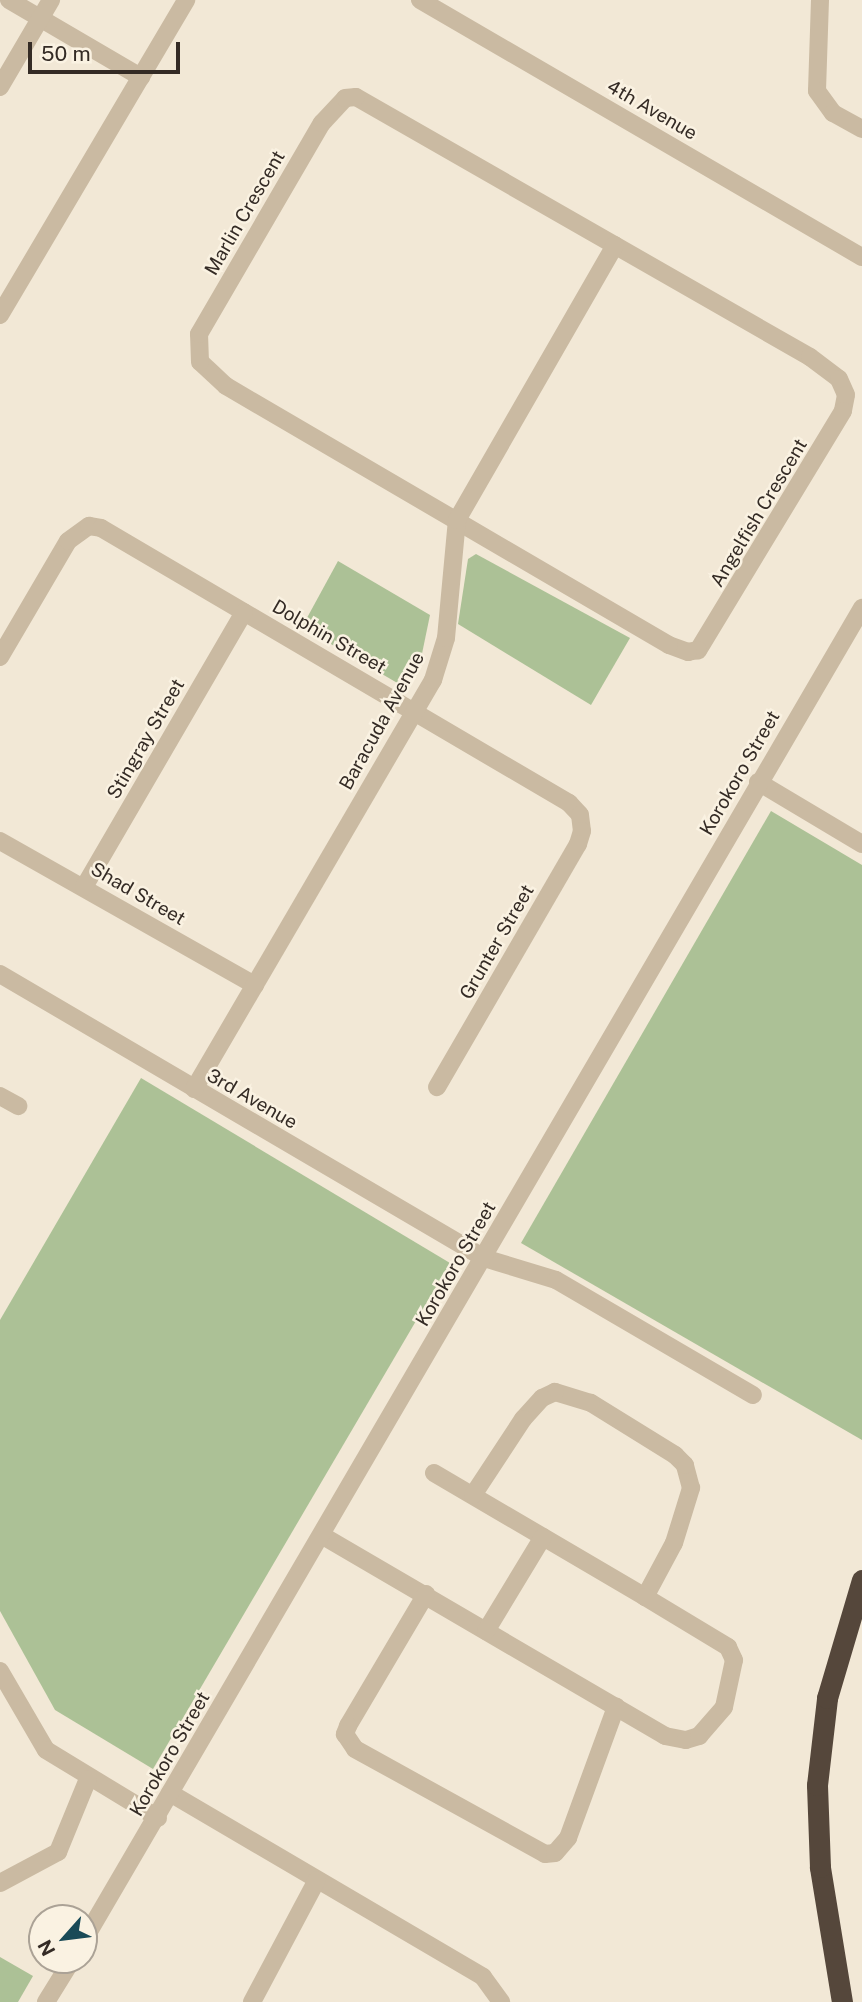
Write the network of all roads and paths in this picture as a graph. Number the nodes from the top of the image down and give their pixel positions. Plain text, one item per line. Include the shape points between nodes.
1 (9, 0) edge
2 (51, 0) edge
3 (186, 0) edge
4 (420, 0) edge
5 (820, 0) edge
6 (40, 18) junction
7 (141, 77) junction
8 (0, 87) edge
9 (862, 130) edge
10 (615, 245) junction
11 (862, 257) edge
12 (0, 315) edge
13 (457, 520) junction
14 (862, 608) edge
15 (244, 612) junction
16 (0, 657) edge
17 (415, 710) junction
18 (758, 782) junction
19 (580, 815) joint
20 (0, 841) edge
21 (862, 844) edge
22 (84, 887) junction
23 (0, 974) edge
24 (255, 985) junction
25 (437, 1087) dead end
26 (194, 1089) junction
27 (0, 1096) edge
28 (18, 1106) dead end
29 (484, 1258) junction
30 (753, 1395) dead end
31 (435, 1473) dead end
32 (473, 1495) junction
33 (323, 1536) junction
34 (543, 1537) junction
35 (862, 1580) edge
36 (426, 1594) junction
37 (646, 1597) junction
38 (486, 1631) junction
39 (0, 1671) edge
40 (616, 1707) junction
41 (88, 1779) junction
42 (170, 1793) junction
43 (158, 1818) junction
44 (317, 1880) junction
45 (0, 1883) edge
46 (98, 1917) edge
47 (64, 1974) edge
48 (51, 1995) edge
49 (252, 2002) edge
50 (501, 2002) edge
51 (842, 2002) edge

1 - 6 street
2 - 6 street
3 - 7 street
4 - 11 street, 4th Avenue
5 - 9 street via 817,91 833,113
6 - 7 street
6 - 8 street
7 - 12 street
10 - 13 street, Baracuda Avenue
10 - 13 street, Angelfish Crescent via 828,369 846,395 833,430 698,650 688,652 669,645
10 - 13 street, Marlin Crescent via 389,112 356,97 345,98 322,123 200,334 200,362 226,386
13 - 17 street, Baracuda Avenue via 446,638 433,680
14 - 18 street, Korokoro Street
15 - 16 street, Dolphin Street via 113,533 89,526 68,541
15 - 17 street, Dolphin Street
15 - 22 street, Stingray Street
17 - 19 street, Dolphin Street via 556,793
17 - 24 street, Baracuda Avenue
18 - 21 street
18 - 29 street, Korokoro Street
19 - 25 street, Grunter Street via 578,844
20 - 22 street, Shad Street
22 - 24 street, Shad Street
23 - 26 street, 3rd Avenue
24 - 26 street, Baracuda Avenue
26 - 29 street, 3rd Avenue
27 - 28 street
29 - 30 street, 3rd Avenue via 556,1280
29 - 33 street, Korokoro Street
31 - 32 street
32 - 34 street
32 - 37 street via 542,1398 555,1392 591,1403 675,1455 689,1476 690,1497 674,1543
33 - 36 street
33 - 42 street, Korokoro Street
34 - 37 street
34 - 38 street
35 - 51 highway via 827,1698 817,1785 820,1867
36 - 38 street
36 - 40 street via 348,1726 345,1734 355,1749 545,1854 555,1853 568,1838
37 - 40 street via 728,1647 735,1672 724,1707 711,1726 686,1740 665,1736
38 - 40 street
39 - 41 street via 46,1750
41 - 43 street
41 - 45 street via 58,1852
42 - 43 street, Korokoro Street
42 - 44 street
43 - 46 street, Korokoro Street
44 - 49 street
44 - 50 street via 483,1977
47 - 48 street

